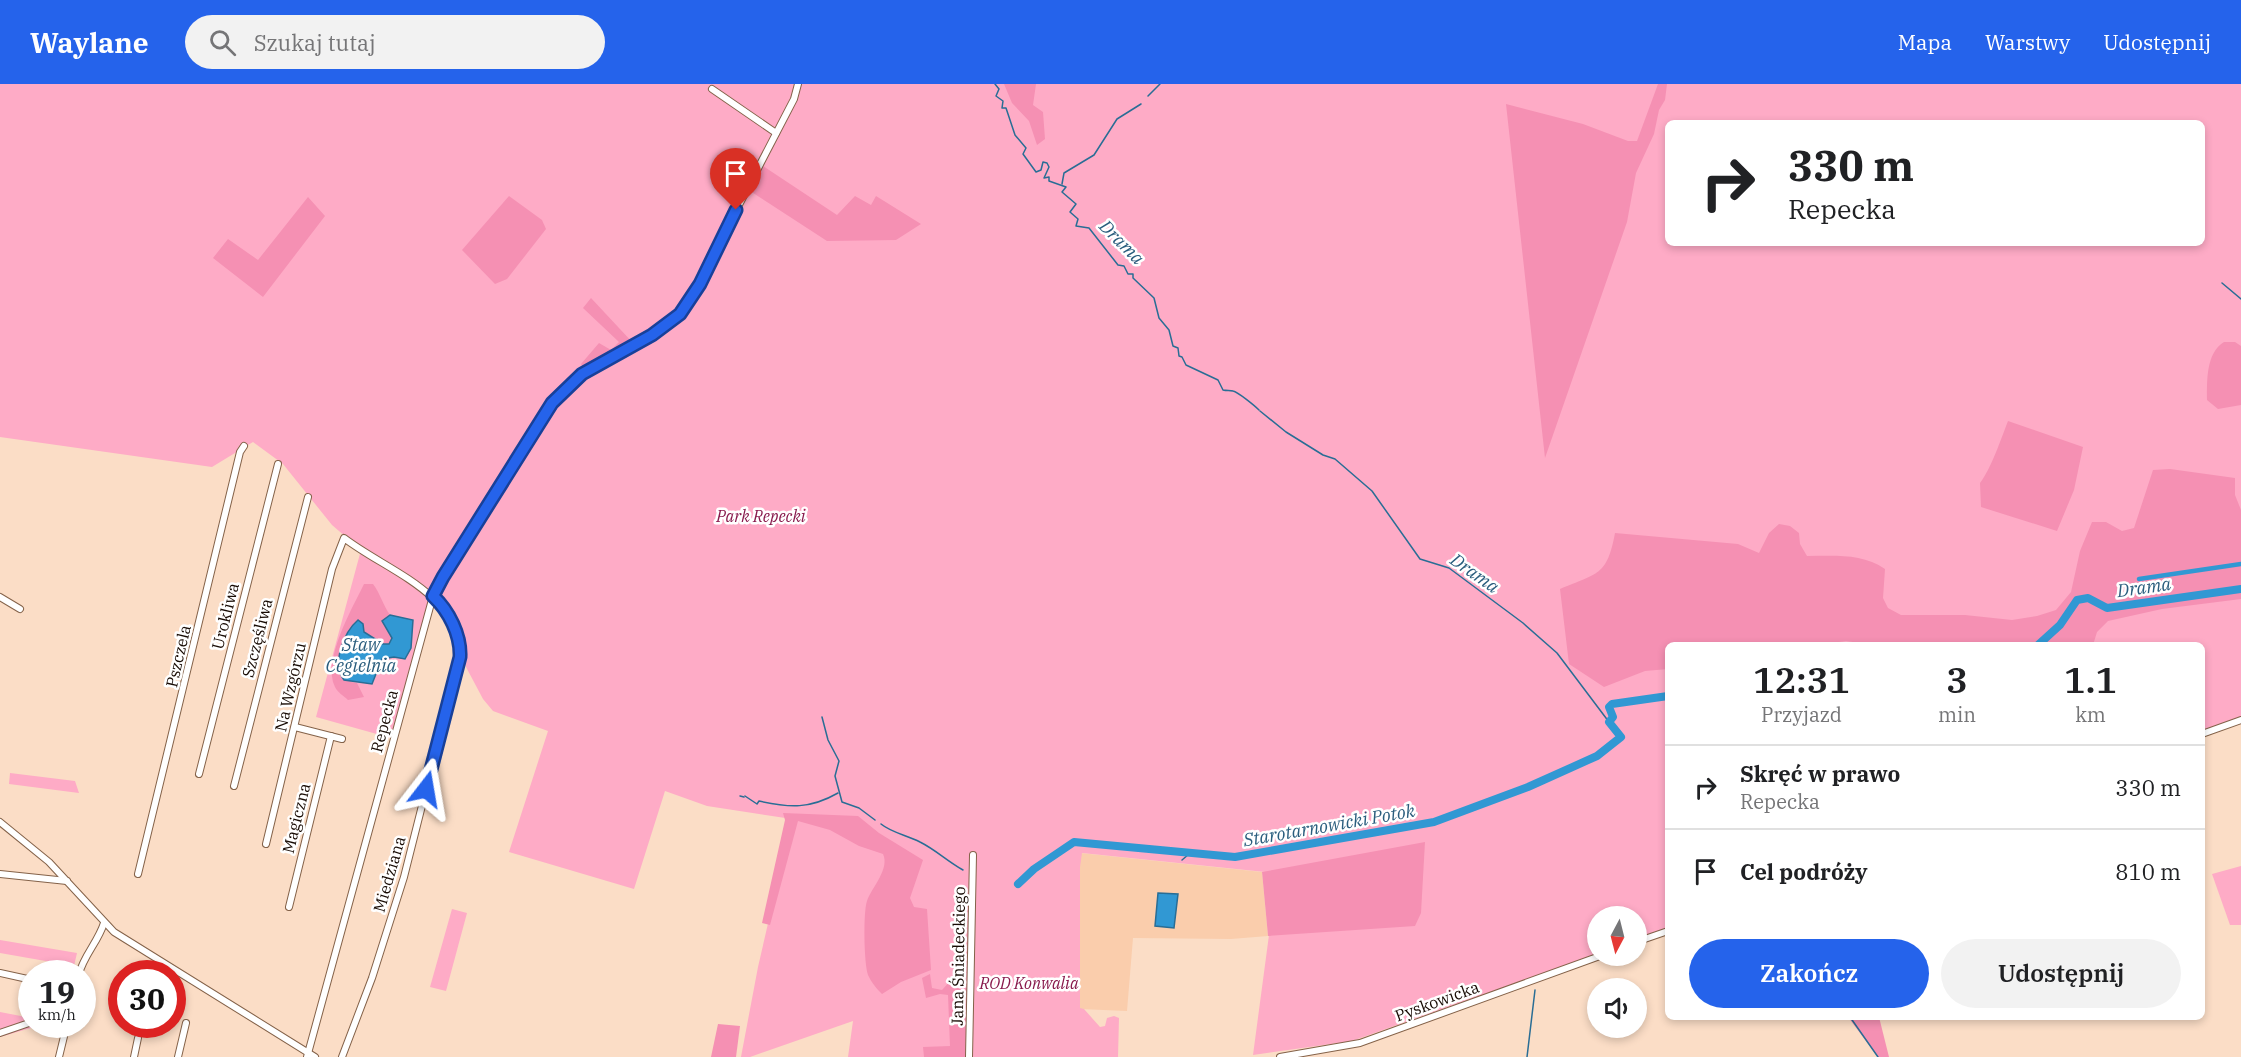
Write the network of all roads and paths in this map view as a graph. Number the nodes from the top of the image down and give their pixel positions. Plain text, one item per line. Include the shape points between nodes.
1 (798, 84) edge
2 (712, 89) dead end
3 (776, 133) junction
4 (244, 446) dead end
5 (278, 464) dead end
6 (308, 497) dead end
7 (433, 596) junction
8 (0, 597) edge
9 (20, 609) dead end
10 (2241, 720) edge
11 (295, 727) junction
12 (2205, 733) edge
13 (331, 736) junction
14 (342, 739) dead end
15 (199, 774) dead end
16 (234, 786) dead end
17 (0, 822) edge
18 (266, 844) dead end
19 (973, 855) dead end
20 (0, 874) edge
21 (138, 874) dead end
22 (68, 881) junction
23 (290, 907) dead end
24 (104, 923) junction
25 (114, 932) junction
26 (1665, 932) edge
27 (99, 938) junction
28 (1647, 938) edge
29 (86, 960) edge
30 (1587, 961) edge
31 (0, 973) edge
32 (18, 977) edge
33 (18, 1027) edge
34 (0, 1033) edge
35 (64, 1038) edge
36 (138, 1038) dead end
37 (182, 1038) edge
38 (307, 1055) edge
39 (59, 1057) edge
40 (134, 1057) edge
41 (178, 1057) edge
42 (315, 1057) edge
43 (342, 1057) edge
44 (969, 1057) edge
45 (1280, 1057) edge

1 - 3 street, Repecka
2 - 3 street
3 - 7 street, Repecka via 687,305 652,335 582,374 552,403
4 - 21 street, Pszczela
5 - 15 street, Urokliwa
6 - 16 street, Szczęśliwa
7 - 11 street, Na Wzgórzu via 344,538 332,569
7 - 38 street, Repecka
7 - 43 street, Miedziana via 450,618 460,657 404,877
8 - 9 street
10 - 12 street
11 - 13 street
11 - 18 street, Na Wzgórzu
13 - 14 street
13 - 23 street, Magiczna
17 - 22 street
19 - 44 street, Jana Śniadeckiego
20 - 22 street
22 - 24 street
24 - 25 street
24 - 27 street
25 - 27 street
25 - 38 street
26 - 28 street
27 - 29 street
30 - 45 street, Pyskowicka via 1360,1043
31 - 32 street
33 - 34 street
35 - 39 street
36 - 40 street
37 - 41 street
38 - 42 street

